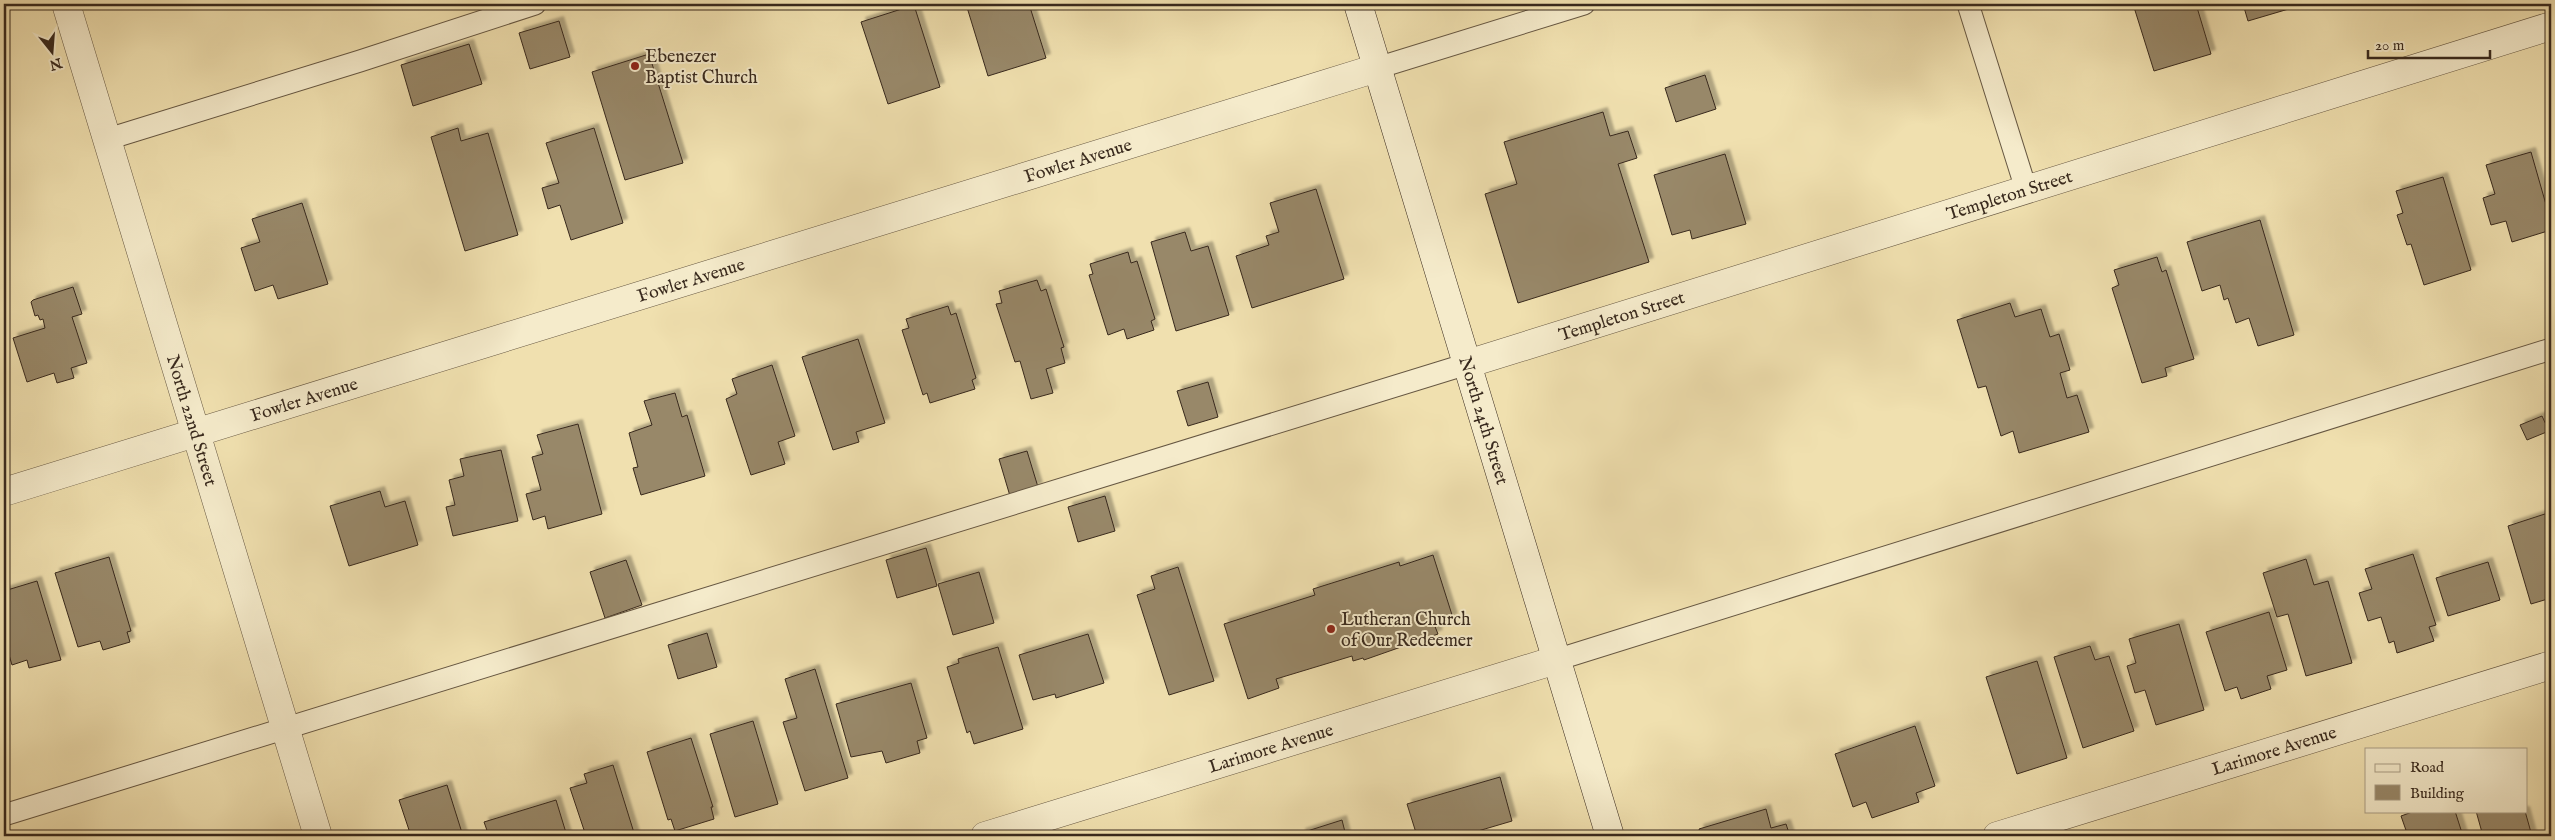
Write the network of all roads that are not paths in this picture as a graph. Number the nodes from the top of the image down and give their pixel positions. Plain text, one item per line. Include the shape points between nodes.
1 (66, 4) edge
2 (535, 4) edge
3 (1358, 4) edge
4 (1584, 4) edge
5 (1968, 4) edge
6 (2551, 26) edge
7 (1377, 68) junction
8 (108, 139) junction
9 (2026, 190) junction
10 (2551, 349) edge
11 (1466, 364) junction
12 (196, 433) junction
13 (4, 492) edge
14 (1556, 660) junction
15 (2551, 664) edge
16 (286, 728) junction
17 (4, 815) edge
18 (318, 836) edge
19 (985, 836) edge
20 (1610, 836) edge
21 (1996, 836) edge

1 - 8 street, North 22nd Street
2 - 8 lane
3 - 7 street, North 24th Street
4 - 7 lane
5 - 9 lane
6 - 9 street, Templeton Street
7 - 11 street, North 24th Street
7 - 12 street, Fowler Avenue
8 - 12 street, North 22nd Street
9 - 11 street, Templeton Street
10 - 14 lane
11 - 14 street, North 24th Street
11 - 16 lane
12 - 13 street, Fowler Avenue
12 - 16 street, North 22nd Street
14 - 19 street, Larimore Avenue
14 - 20 street, North 24th Street
15 - 21 street, Larimore Avenue
16 - 17 lane
16 - 18 street, North 22nd Street

